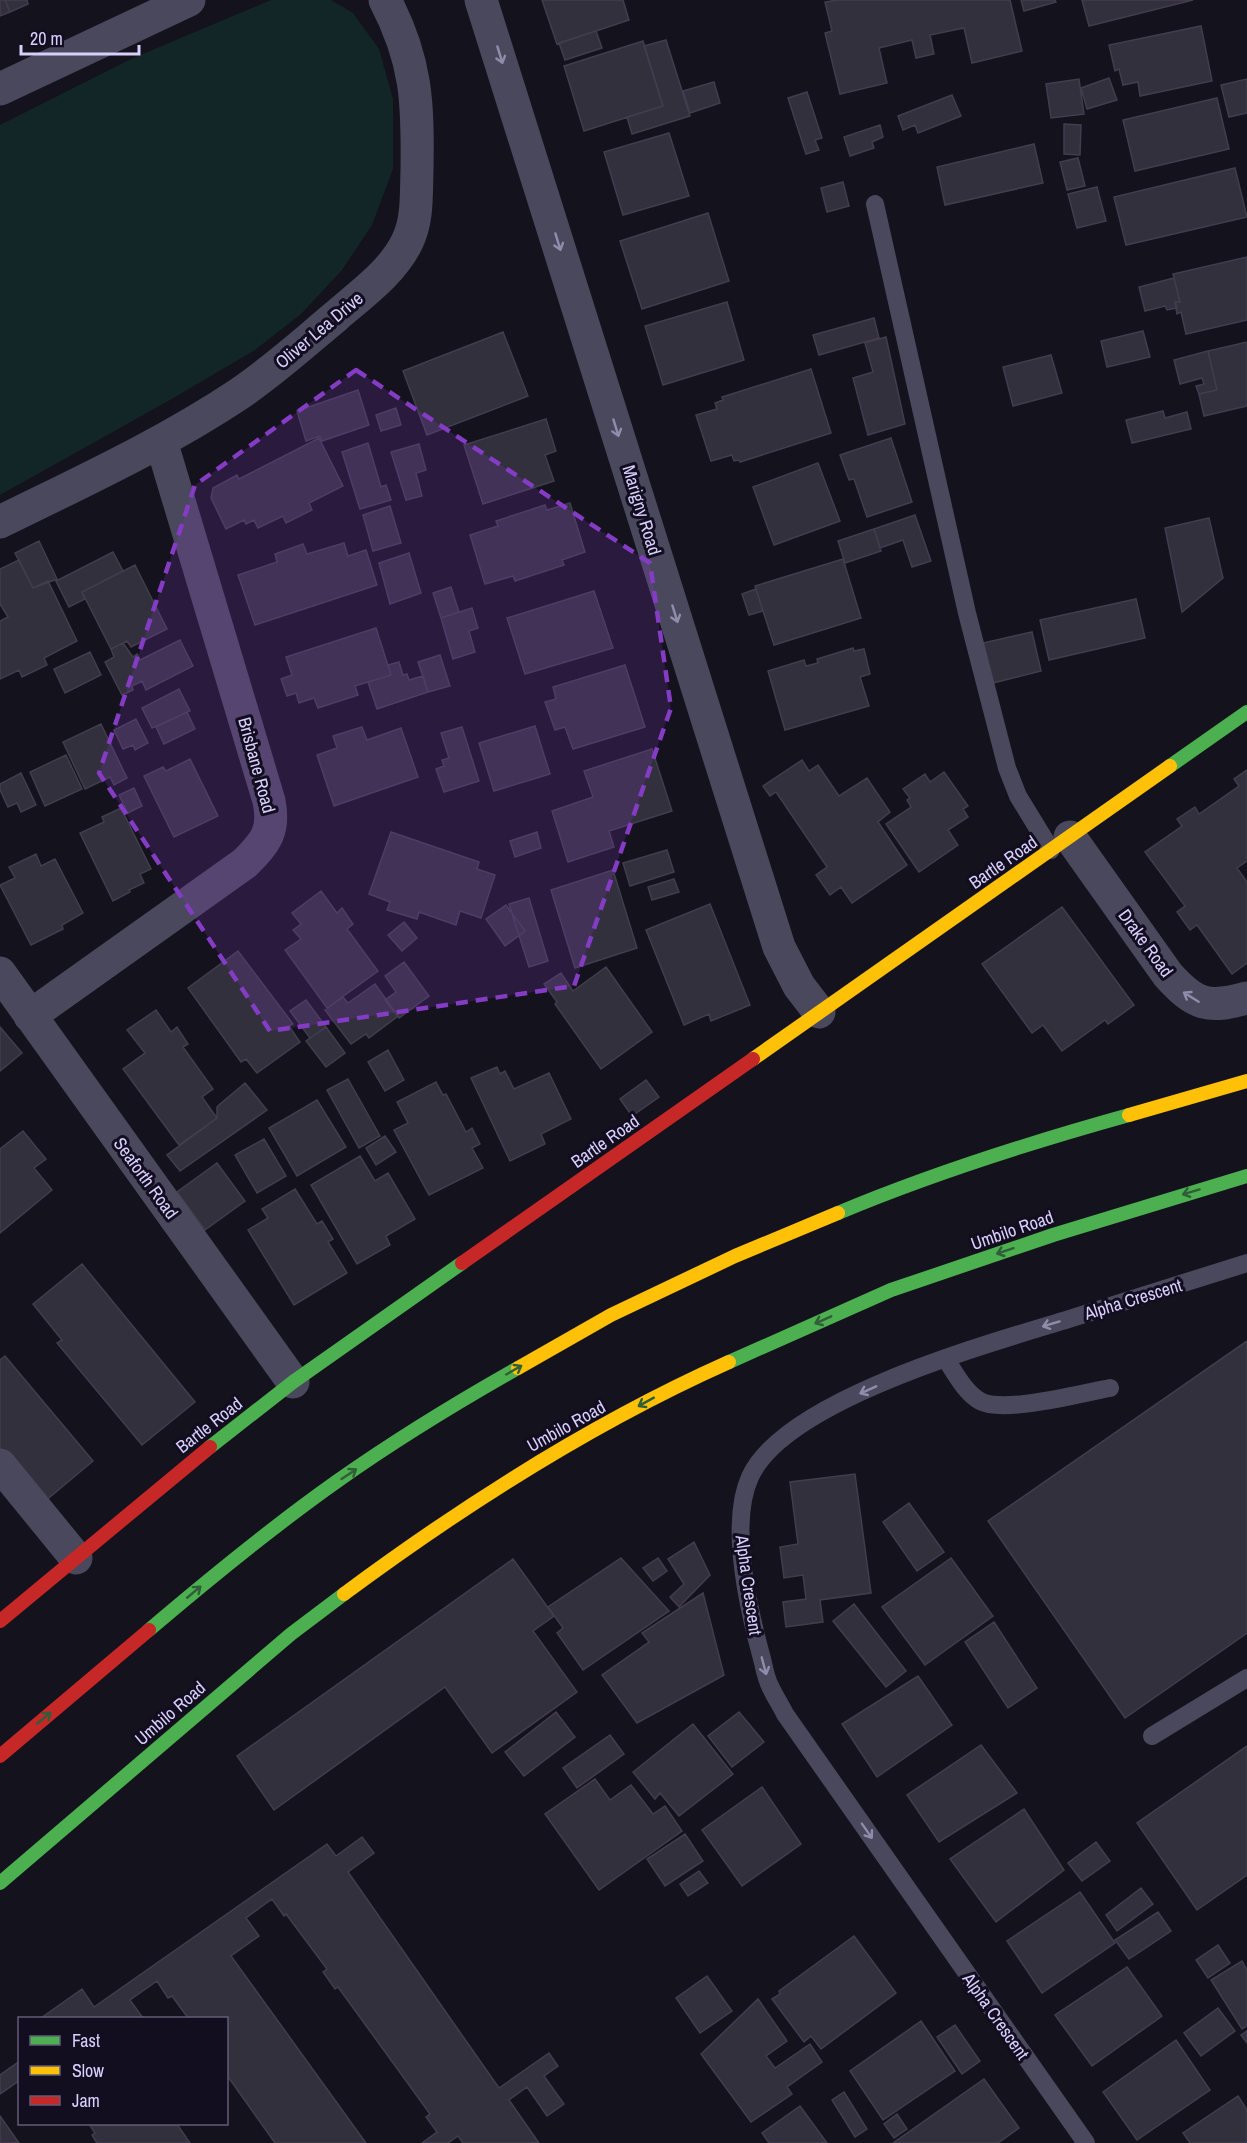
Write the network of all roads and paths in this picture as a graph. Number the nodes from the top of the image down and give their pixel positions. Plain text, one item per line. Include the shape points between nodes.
1 (189, 0) edge
2 (385, 0) edge
3 (481, 0) edge
4 (0, 89) edge
5 (875, 204) dead end
6 (161, 441) junction
7 (0, 522) edge
8 (1247, 712) edge
9 (1061, 844) junction
10 (0, 973) edge
11 (1247, 998) edge
12 (819, 1012) junction
13 (30, 1016) junction
14 (1247, 1081) edge
15 (1247, 1176) edge
16 (1247, 1263) edge
17 (945, 1358) junction
18 (293, 1382) junction
19 (1110, 1388) dead end
20 (0, 1465) edge
21 (76, 1558) junction
22 (0, 1621) edge
23 (1247, 1678) edge
24 (1152, 1736) dead end
25 (0, 1756) edge
26 (0, 1883) edge
27 (1086, 2143) edge

1 - 4 street
2 - 6 street, Oliver Lea Drive via 399,27 417,99 416,211 406,244 372,285 274,369
3 -> 12 street, Marigny Road via 779,947 799,986
5 - 9 lane via 967,613 1007,768 1018,796
6 - 7 street, Oliver Lea Drive
6 - 13 street, Brisbane Road via 270,801 268,837 245,863
8 - 9 main road, Bartle Road
11 -> 9 street, Drake Road via 1210,1005 1182,991
9 - 12 main road, Bartle Road
10 - 13 street, Seaforth Road
12 - 18 main road, Bartle Road
13 - 18 street, Seaforth Road
25 -> 14 main road via 216,1573 336,1482 456,1403 611,1315 735,1256 876,1197 1065,1133
15 -> 26 main road, Umbilo Road via 1053,1234 891,1290 673,1388 538,1462 402,1551 291,1634
16 -> 17 lane, Alpha Crescent
17 - 19 lane via 975,1397 988,1404 1013,1405
17 -> 27 lane, Alpha Crescent via 817,1416 781,1439 755,1468 742,1502 741,1541 751,1618 769,1684 784,1714
18 - 21 main road, Bartle Road
20 - 21 street
21 - 22 main road, Bartle Road
23 - 24 lane

